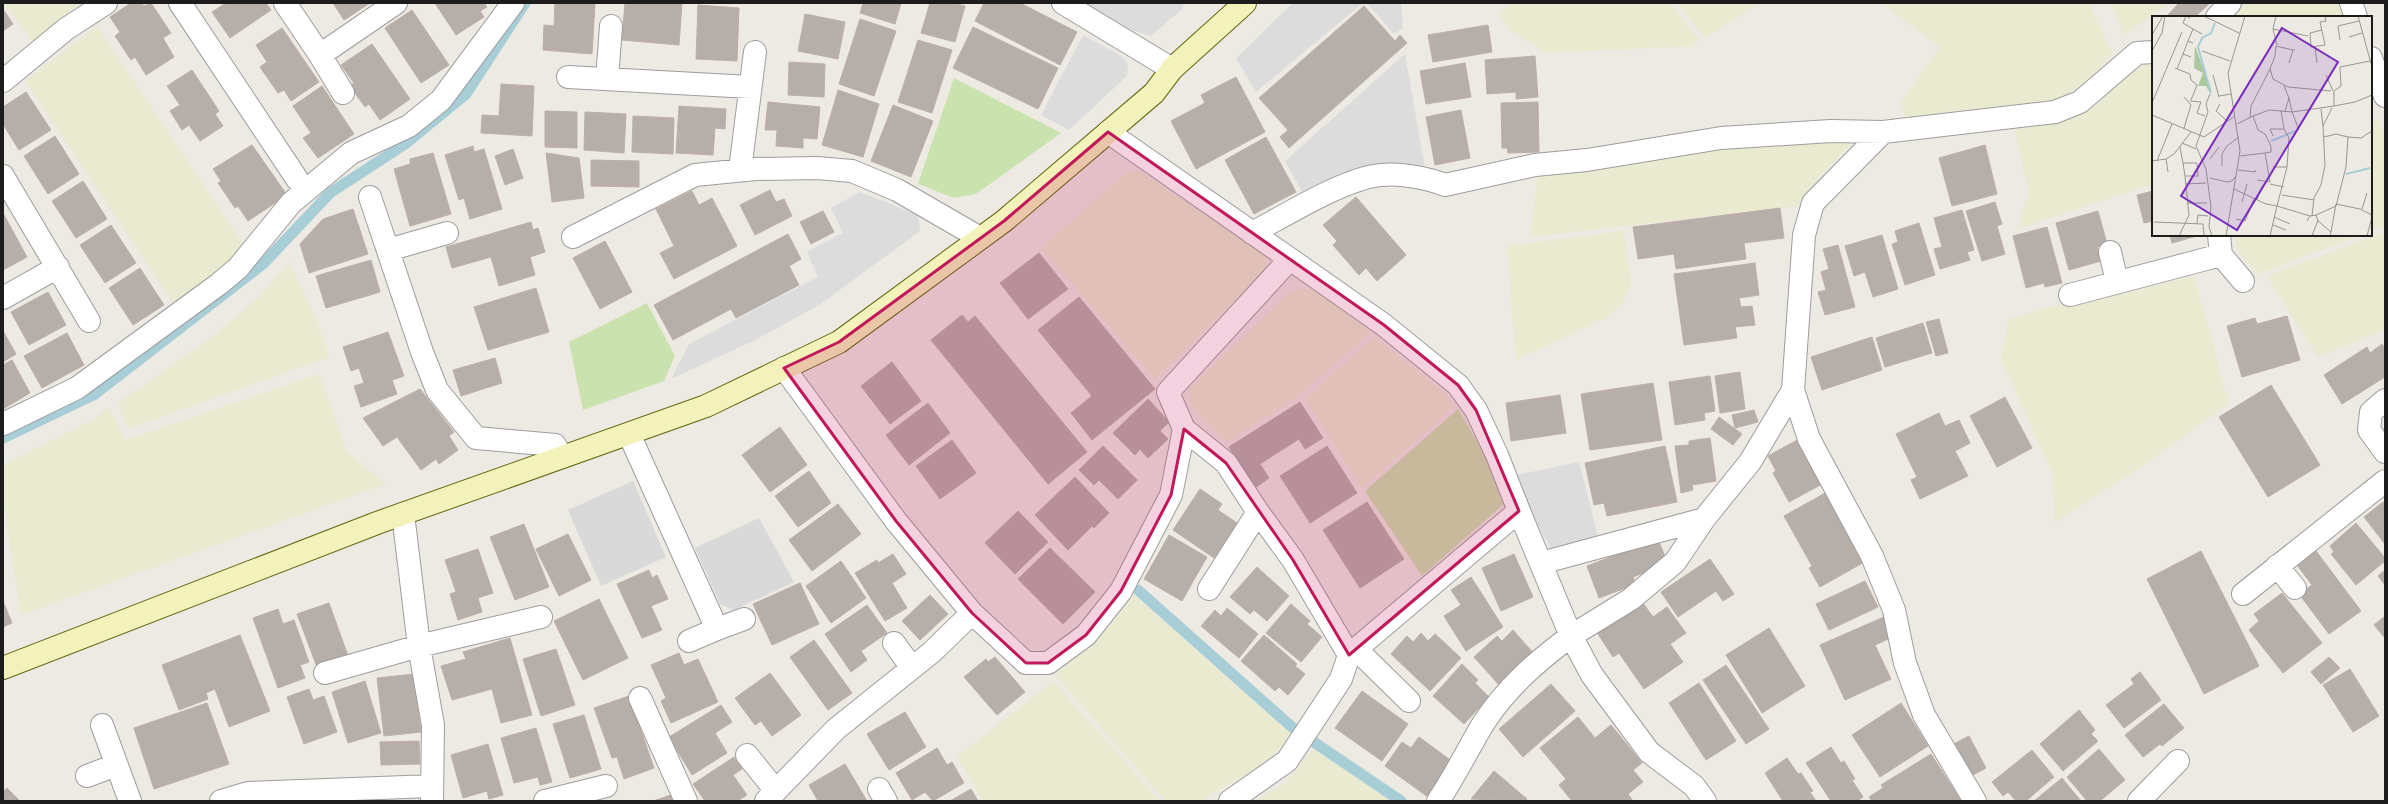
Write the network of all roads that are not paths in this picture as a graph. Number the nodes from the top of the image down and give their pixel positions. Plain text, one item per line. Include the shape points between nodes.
1 (106, 3) edge
2 (180, 3) edge
3 (285, 3) edge
4 (396, 3) edge
5 (513, 3) edge
6 (1245, 3) edge
7 (2230, 3) edge
8 (2351, 3) edge
9 (1071, 5) edge
10 (2218, 16) edge
11 (2356, 16) edge
12 (611, 26) dead end
13 (755, 52) dead end
14 (2152, 52) edge
15 (320, 55) junction
16 (2372, 61) edge
17 (1172, 69) junction
18 (568, 77) dead end
19 (607, 79) junction
20 (3, 81) edge
21 (750, 87) junction
22 (344, 93) dead end
23 (2385, 96) edge
24 (1108, 132) junction
25 (1883, 132) junction
26 (740, 170) junction
27 (3, 176) edge
28 (297, 179) dead end
29 (370, 197) dead end
30 (447, 232) dead end
31 (1252, 233) junction
32 (573, 237) dead end
33 (980, 238) junction
34 (2220, 245) edge
35 (388, 250) junction
36 (2110, 252) dead end
37 (1290, 259) junction
38 (58, 267) junction
39 (2243, 281) dead end
40 (2117, 282) junction
41 (2070, 295) dead end
42 (3, 298) edge
43 (89, 321) dead end
44 (784, 368) junction
45 (1793, 390) junction
46 (2385, 400) edge
47 (3, 424) edge
48 (1184, 428) junction
49 (628, 434) junction
50 (2385, 452) edge
51 (562, 457) junction
52 (2385, 481) edge
53 (1519, 511) junction
54 (1258, 512) junction
55 (403, 514) junction
56 (1704, 519) junction
57 (1541, 563) junction
58 (2278, 566) junction
59 (2295, 588) dead end
60 (1209, 589) dead end
61 (2243, 594) dead end
62 (972, 613) junction
63 (541, 617) dead end
64 (744, 619) dead end
65 (717, 629) junction
66 (1571, 636) junction
67 (689, 641) dead end
68 (894, 643) dead end
69 (419, 646) junction
70 (1352, 652) junction
71 (3, 668) edge
72 (912, 668) junction
73 (325, 673) dead end
74 (640, 698) dead end
75 (1410, 701) dead end
76 (102, 725) dead end
77 (747, 755) dead end
78 (2178, 761) dead end
79 (116, 765) junction
80 (87, 776) dead end
81 (606, 786) dead end
82 (432, 794) edge
83 (771, 796) edge
84 (130, 801) edge
85 (221, 801) edge
86 (544, 801) edge
87 (686, 801) edge
88 (1230, 801) edge
89 (1438, 801) edge
90 (1705, 801) edge
91 (1975, 801) edge
92 (2139, 801) edge

1 - 20 street via 66,29
2 - 28 street
3 - 15 street
4 - 15 street
5 - 47 street via 441,100 409,126 351,153 291,203 238,268 219,284 77,388
6 - 17 street
7 - 10 street
8 - 11 street
9 - 17 street
12 - 19 street
13 - 21 street
14 - 25 street via 2137,53 2080,102 2055,112
15 - 22 street
16 - 23 street
17 - 24 street via 1154,93
18 - 19 street
19 - 21 street
21 - 26 street
24 - 31 street
24 - 33 street via 1004,221
25 - 31 street via 1831,130 1721,138 1587,160 1535,165 1445,185 1431,179 1381,175 1340,187
25 - 45 street via 1813,203 1804,235
26 - 32 street via 695,175
26 - 33 street via 817,168 852,171 897,190
27 - 38 street
29 - 35 street
30 - 35 street
31 - 37 street
33 - 44 street via 839,342
34 - 39 street
34 - 40 street
35 - 51 street via 437,390 476,438 555,445
36 - 40 street
37 - 48 street via 1168,392
37 - 53 street via 1384,325 1458,385 1476,410
38 - 42 street
38 - 43 street
40 - 41 street
44 - 49 street via 706,406
44 - 62 street via 896,521
45 - 56 street via 1750,462
45 - 91 street via 1809,439 1872,556 1894,610 1905,663 1924,715
46 - 50 street via 2371,412 2369,430
48 - 54 street via 1226,463
48 - 62 street via 1171,495 1121,591 1086,635 1048,663 1026,663
49 - 51 street
49 - 65 street
51 - 55 street
52 - 58 street
53 - 57 street
53 - 70 street
54 - 60 street
54 - 70 street via 1293,560
55 - 69 street
55 - 71 street
56 - 57 street
56 - 66 street via 1675,562 1630,599
57 - 66 street
58 - 59 street
58 - 61 street
62 - 72 street
63 - 69 street
64 - 65 street
65 - 67 street
66 - 89 street via 1535,662 1508,691 1484,723
66 - 90 street via 1592,675 1649,752 1694,786
68 - 72 street
69 - 73 street
69 - 82 street via 433,725
70 - 75 street
70 - 88 street via 1341,679 1287,761
72 - 83 street via 836,729
74 - 87 street
76 - 79 street
77 - 83 street
78 - 92 street
79 - 80 street
79 - 84 street
81 - 86 street
82 - 85 street via 248,793

